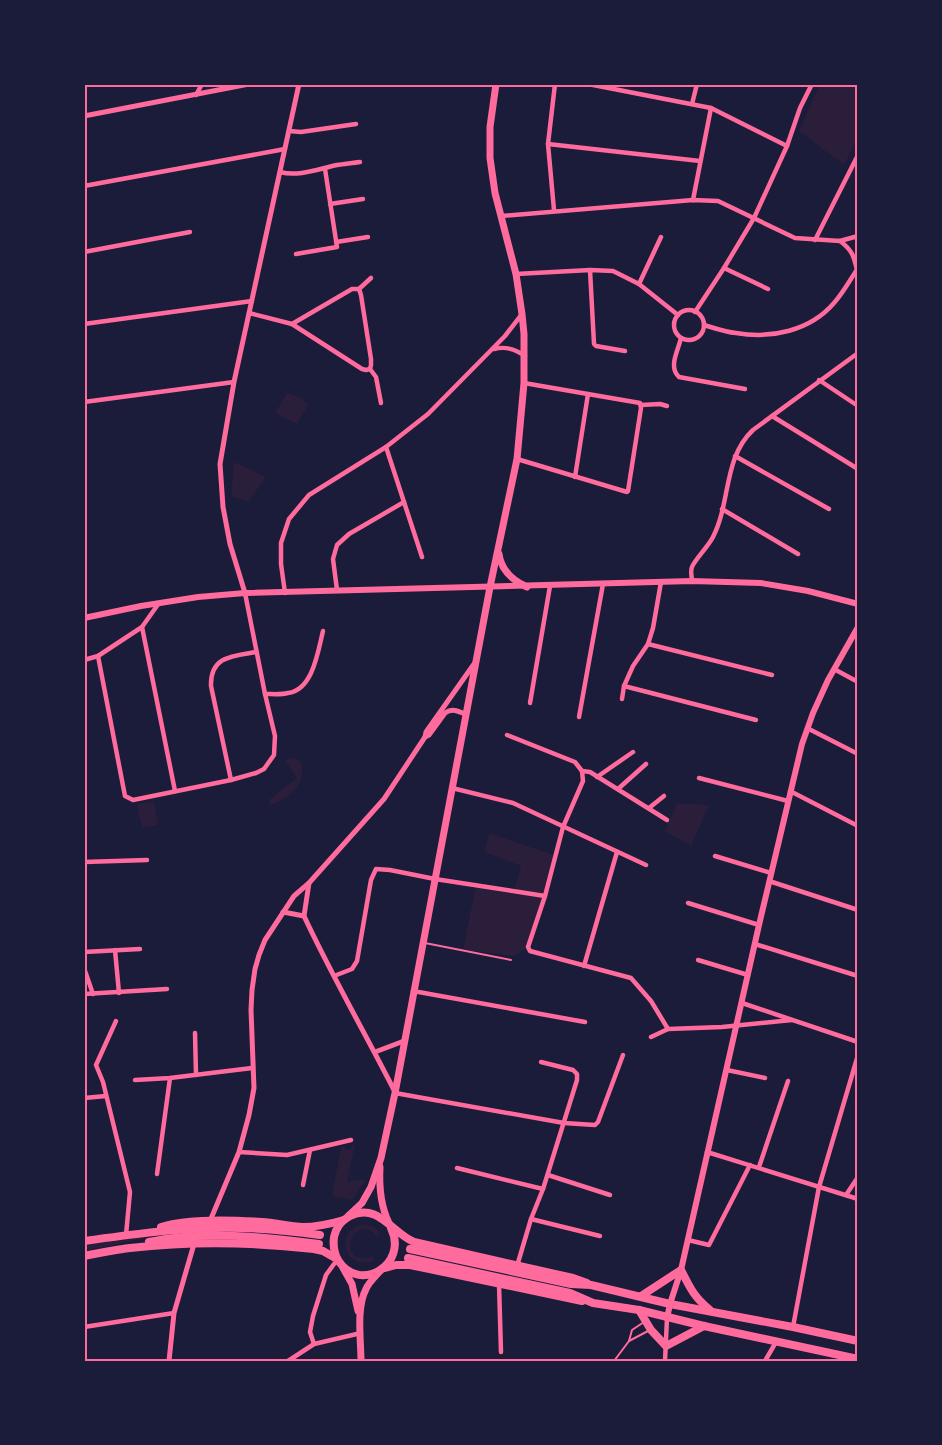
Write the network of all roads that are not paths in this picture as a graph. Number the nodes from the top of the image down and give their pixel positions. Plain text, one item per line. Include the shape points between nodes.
1 (202, 84) edge
2 (249, 84) edge
3 (299, 84) edge
4 (496, 84) edge
5 (555, 84) edge
6 (588, 84) edge
7 (697, 84) edge
8 (812, 84) edge
9 (196, 94) junction
10 (692, 104) junction
11 (711, 108) junction
12 (84, 116) edge
13 (356, 124) dead end
14 (289, 130) junction
15 (548, 144) junction
16 (787, 146) junction
17 (285, 149) junction
18 (858, 155) edge
19 (700, 161) junction
20 (360, 162) dead end
21 (325, 169) junction
22 (280, 172) junction
23 (84, 186) edge
24 (363, 199) dead end
25 (693, 200) junction
26 (330, 204) junction
27 (554, 210) junction
28 (501, 216) junction
29 (754, 218) junction
30 (190, 232) dead end
31 (858, 236) edge
32 (368, 237) dead end
33 (661, 237) dead end
34 (815, 240) junction
35 (840, 241) junction
36 (336, 245) junction
37 (84, 252) edge
38 (296, 254) dead end
39 (724, 268) junction
40 (857, 269) edge
41 (590, 270) junction
42 (516, 274) junction
43 (371, 278) dead end
44 (639, 285) junction
45 (359, 289) junction
46 (768, 289) dead end
47 (252, 301) junction
48 (696, 312) junction
49 (249, 313) junction
50 (522, 314) junction
51 (678, 315) junction
52 (84, 324) edge
53 (292, 324) junction
54 (704, 325) junction
55 (681, 338) junction
56 (491, 350) junction
57 (625, 351) dead end
58 (858, 353) edge
59 (525, 356) junction
60 (370, 369) junction
61 (819, 380) junction
62 (234, 382) junction
63 (524, 383) junction
64 (745, 389) dead end
65 (588, 394) junction
66 (84, 402) edge
67 (381, 403) dead end
68 (640, 404) junction
69 (667, 406) dead end
70 (858, 406) edge
71 (772, 416) junction
72 (386, 447) junction
73 (735, 456) junction
74 (517, 459) junction
75 (858, 469) edge
76 (575, 477) junction
77 (404, 502) junction
78 (722, 508) junction
79 (829, 509) dead end
80 (498, 547) junction
81 (798, 554) dead end
82 (422, 557) dead end
83 (692, 581) junction
84 (661, 582) junction
85 (603, 584) junction
86 (527, 586) junction
87 (550, 586) junction
88 (490, 587) junction
89 (337, 590) junction
90 (245, 593) junction
91 (285, 593) junction
92 (159, 603) junction
93 (858, 604) edge
94 (84, 618) edge
95 (142, 627) junction
96 (858, 627) edge
97 (323, 631) dead end
98 (648, 644) junction
99 (256, 652) junction
100 (98, 656) junction
101 (84, 660) edge
102 (475, 663) junction
103 (833, 669) junction
104 (772, 675) dead end
105 (858, 681) edge
106 (624, 686) junction
107 (265, 694) junction
108 (622, 699) dead end
109 (530, 703) dead end
110 (465, 714) junction
111 (579, 717) dead end
112 (756, 720) dead end
113 (807, 728) junction
114 (507, 735) dead end
115 (425, 737) junction
116 (633, 752) dead end
117 (858, 754) edge
118 (646, 764) dead end
119 (582, 771) junction
120 (597, 777) junction
121 (699, 777) dead end
122 (231, 780) junction
123 (452, 788) junction
124 (618, 789) junction
125 (175, 791) junction
126 (790, 791) junction
127 (664, 796) dead end
128 (788, 801) junction
129 (649, 808) junction
130 (667, 820) dead end
131 (858, 826) edge
132 (563, 827) junction
133 (617, 852) junction
134 (715, 856) dead end
135 (147, 860) dead end
136 (84, 862) edge
137 (646, 865) dead end
138 (771, 873) junction
139 (435, 879) junction
140 (769, 881) junction
141 (309, 883) junction
142 (545, 896) junction
143 (688, 903) dead end
144 (858, 910) edge
145 (283, 912) junction
146 (304, 916) junction
147 (759, 925) junction
148 (422, 942) junction
149 (755, 944) junction
150 (140, 949) dead end
151 (114, 950) junction
152 (84, 952) edge
153 (511, 960) dead end
154 (698, 960) dead end
155 (584, 966) junction
156 (84, 968) edge
157 (748, 975) junction
158 (334, 976) junction
159 (858, 976) edge
160 (167, 989) dead end
161 (413, 992) junction
162 (118, 993) junction
163 (84, 994) edge
164 (93, 994) junction
165 (742, 1004) junction
166 (792, 1020) junction
167 (116, 1021) dead end
168 (585, 1022) dead end
169 (737, 1025) junction
170 (669, 1029) junction
171 (195, 1033) dead end
172 (651, 1037) dead end
173 (404, 1041) junction
174 (858, 1042) edge
175 (375, 1052) junction
176 (623, 1055) dead end
177 (858, 1055) edge
178 (541, 1062) dead end
179 (252, 1068) junction
180 (727, 1070) junction
181 (196, 1075) junction
182 (170, 1078) junction
183 (765, 1078) dead end
184 (135, 1080) dead end
185 (788, 1081) dead end
186 (395, 1093) junction
187 (106, 1096) junction
188 (84, 1098) edge
189 (564, 1123) junction
190 (351, 1140) dead end
191 (310, 1150) junction
192 (239, 1152) junction
193 (707, 1152) junction
194 (381, 1158) junction
195 (750, 1164) junction
196 (759, 1167) junction
197 (457, 1168) dead end
198 (157, 1174) dead end
199 (548, 1175) junction
200 (858, 1177) edge
201 (303, 1185) dead end
202 (819, 1187) junction
203 (543, 1189) junction
204 (610, 1195) dead end
205 (846, 1195) junction
206 (858, 1199) edge
207 (345, 1219) junction
208 (531, 1219) junction
209 (210, 1221) junction
210 (391, 1227) junction
211 (144, 1233) junction
212 (126, 1235) junction
213 (600, 1236) dead end
214 (688, 1239) junction
215 (84, 1241) edge
216 (194, 1244) junction
217 (127, 1248) junction
218 (84, 1256) edge
219 (339, 1261) junction
220 (517, 1266) junction
221 (382, 1269) junction
222 (681, 1270) junction
223 (500, 1284) junction
224 (591, 1285) junction
225 (641, 1296) junction
226 (593, 1303) junction
227 (670, 1304) junction
228 (639, 1310) junction
229 (710, 1310) junction
230 (174, 1313) junction
231 (667, 1317) junction
232 (645, 1321) junction
233 (360, 1324) junction
234 (704, 1326) junction
235 (84, 1327) edge
236 (793, 1327) junction
237 (651, 1330) junction
238 (360, 1333) junction
239 (629, 1341) junction
240 (858, 1341) edge
241 (776, 1342) junction
242 (314, 1344) junction
243 (666, 1346) junction
244 (501, 1352) dead end
245 (297, 1355) junction
246 (858, 1359) edge
247 (170, 1361) edge
248 (288, 1361) edge
249 (301, 1361) edge
250 (361, 1361) edge
251 (614, 1361) edge
252 (665, 1361) edge
253 (765, 1361) edge

1 - 9 street
2 - 9 street
3 - 14 street
4 - 28 main road via 489,144
5 - 15 street
6 - 10 street
7 - 10 street
8 - 16 street
9 - 12 street
10 - 11 street
11 - 16 street
11 - 19 street
13 - 14 street via 301,132
14 - 17 street
15 - 19 street
15 - 27 street
16 - 29 street
17 - 22 street
17 - 23 street
18 - 34 street
19 - 25 street
20 - 21 street
21 - 22 street
21 - 26 street
22 - 47 street
24 - 26 street
25 - 27 street
25 - 29 street via 718,201
26 - 36 street
27 - 28 street
28 - 42 main road
29 - 34 street via 795,238
29 - 39 street
30 - 37 street
31 - 35 street
32 - 36 street
33 - 44 street
34 - 35 street
35 - 40 street via 849,248
36 - 38 street
39 - 46 street
39 - 48 street
40 - 54 street via 833,304 795,330 752,335
41 - 42 street
41 - 44 street via 613,271
41 - 57 street via 594,344
42 - 50 main road
43 - 45 street
44 - 51 street
45 - 53 street via 352,289
45 - 60 street
47 - 49 street
47 - 52 street
48 - 51 street via 686,310
48 - 54 street
49 - 53 street
49 - 62 street
50 - 56 street
50 - 59 main road
51 - 55 street via 674,329
53 - 60 street via 362,369
54 - 55 street via 698,338
55 - 64 street via 674,364 677,376
56 - 59 street via 512,349
56 - 72 street via 428,414
58 - 61 street
59 - 63 main road
60 - 67 street via 376,377
61 - 70 street
61 - 71 street
62 - 66 street
62 - 90 street via 220,473 228,535
63 - 65 street
63 - 74 main road
65 - 68 street
65 - 76 street
68 - 69 street
68 - 76 street via 628,491
71 - 73 street via 748,435
71 - 75 street
72 - 77 street
72 - 91 street via 309,495 289,519 281,543
73 - 78 street
73 - 79 street
74 - 76 street
74 - 80 main road
77 - 82 street
77 - 89 street via 337,545 333,559
78 - 81 street
78 - 83 street via 714,536 691,569
80 - 86 main road via 506,572
80 - 88 main road
83 - 84 main road
83 - 93 main road via 761,583
84 - 85 main road
84 - 98 street
85 - 87 main road
85 - 111 street
86 - 87 main road
86 - 88 main road
87 - 109 street
88 - 89 main road
88 - 102 main road
89 - 91 main road
90 - 91 main road
90 - 92 main road
90 - 99 street
92 - 94 main road
92 - 95 street
95 - 100 street
95 - 125 street
96 - 103 main road
97 - 107 street via 315,662 302,687 291,693
98 - 104 street
98 - 106 street
99 - 107 street
99 - 122 street via 222,659 210,676
100 - 101 street
100 - 125 street via 125,796 133,800
102 - 110 main road
102 - 115 street
103 - 105 street
103 - 113 main road
106 - 108 street
106 - 112 street
107 - 122 street via 275,736 274,755 264,769
110 - 115 street via 449,710
110 - 123 main road
113 - 117 street
113 - 126 main road
114 - 119 street via 575,762
115 - 141 street via 384,799
116 - 120 street
118 - 124 street
119 - 120 street
119 - 132 street via 583,781
120 - 124 street
121 - 128 street
122 - 125 street
123 - 132 street via 513,803
123 - 139 main road
124 - 129 street
126 - 128 main road
126 - 131 street
127 - 129 street
128 - 138 main road
129 - 130 street
132 - 133 street
132 - 142 street
133 - 137 street
133 - 155 street
134 - 138 street
135 - 136 street
138 - 140 main road
139 - 142 street
139 - 148 main road
139 - 158 street via 376,869 357,961 352,969
140 - 144 street
140 - 147 main road
141 - 145 street
141 - 146 street
142 - 155 street via 530,951
143 - 147 street
145 - 146 street
145 - 179 street via 259,954 255,969
146 - 158 street
147 - 149 main road
148 - 153 lane
148 - 161 main road
149 - 157 main road
149 - 159 street
150 - 151 street
151 - 152 street
151 - 162 street
154 - 157 street
155 - 170 street via 631,978
156 - 164 street
157 - 165 main road
158 - 175 street
160 - 162 street
161 - 168 street
161 - 173 main road
162 - 164 street
163 - 164 street
165 - 166 street
165 - 169 main road
166 - 169 street
166 - 174 street
167 - 187 street via 96,1065
169 - 170 street
169 - 180 main road
170 - 172 street
171 - 181 street
173 - 175 street
173 - 186 main road
175 - 186 street
176 - 189 street via 598,1122
177 - 202 street
178 - 189 street via 577,1074
179 - 181 street
179 - 192 street via 253,1093
180 - 183 street
180 - 193 main road
181 - 182 street
182 - 184 street
182 - 198 street
185 - 196 street
186 - 189 street
186 - 194 main road
187 - 188 street
187 - 212 street via 130,1191
189 - 199 street
190 - 191 street
191 - 192 street via 287,1155
191 - 201 street
192 - 209 street
193 - 195 street
193 - 214 main road
194 - 207 main road via 365,1199
194 - 210 main road via 380,1194
195 - 196 street
195 - 214 street via 709,1245
196 - 202 street
197 - 203 street
199 - 203 street
199 - 204 street
200 - 205 street
202 - 205 street
202 - 236 street
203 - 208 street
205 - 206 street
207 - 209 highway via 302,1227
207 - 210 highway via 357,1213 372,1213
207 - 219 highway via 334,1239
208 - 213 street
208 - 220 street
209 - 211 highway via 173,1223
210 - 220 highway via 414,1242
210 - 221 highway via 395,1249
211 - 212 highway
211 - 217 highway via 230,1228 286,1231 320,1239 184,1237
212 - 215 highway
214 - 222 main road
216 - 217 highway
216 - 219 highway via 304,1248 320,1250
216 - 230 street
217 - 218 highway
219 - 221 highway via 359,1274
219 - 233 main road via 352,1284
219 - 242 street via 326,1275 313,1316 310,1332
220 - 224 highway
221 - 223 highway via 410,1265
221 - 233 main road via 364,1292
222 - 225 highway
222 - 227 main road
222 - 229 highway via 692,1292
223 - 226 highway
223 - 244 street
224 - 225 highway
224 - 226 highway via 409,1254 576,1295
225 - 227 highway
226 - 228 highway
227 - 229 highway
227 - 231 main road
228 - 231 highway
228 - 232 highway
229 - 236 highway
230 - 235 street
230 - 247 street
231 - 234 highway
231 - 243 street
232 - 237 highway
232 - 239 lane via 632,1330
233 - 238 main road
234 - 241 highway
234 - 243 highway
236 - 240 highway
237 - 239 lane
237 - 243 highway
238 - 242 street
238 - 250 main road
239 - 251 lane
241 - 246 highway
241 - 253 street
242 - 245 street
243 - 252 street
245 - 248 street
245 - 249 street

